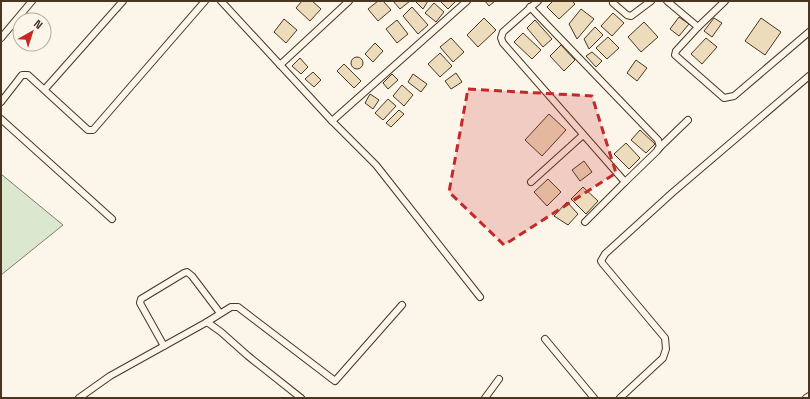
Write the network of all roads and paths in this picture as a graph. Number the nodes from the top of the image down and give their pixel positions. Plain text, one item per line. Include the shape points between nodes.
1 (32, 1) edge
2 (123, 1) edge
3 (205, 1) edge
4 (221, 1) edge
5 (349, 1) edge
6 (467, 1) edge
7 (538, 1) edge
8 (651, 1) edge
9 (667, 1) edge
10 (725, 1) edge
11 (613, 3) dead end
12 (530, 7) junction
13 (698, 27) junction
14 (3, 30) edge
15 (809, 32) edge
16 (1, 38) edge
17 (280, 65) junction
18 (809, 76) edge
19 (45, 89) junction
20 (2, 99) edge
21 (1, 119) edge
22 (688, 120) dead end
23 (332, 121) junction
24 (583, 135) junction
25 (657, 151) junction
26 (531, 182) dead end
27 (625, 182) junction
28 (112, 219) dead end
29 (586, 222) dead end
30 (480, 297) dead end
31 (402, 304) dead end
32 (220, 313) junction
33 (208, 322) junction
34 (545, 339) dead end
35 (164, 346) junction
36 (499, 379) dead end
37 (809, 396) edge
38 (79, 398) edge
39 (301, 398) edge
40 (485, 398) edge
41 (594, 398) edge
42 (620, 398) edge
43 (806, 398) edge

1 - 14 street
2 - 19 street
3 - 19 street via 93,130 88,130
4 - 17 street
5 - 17 street
6 - 23 street
7 - 12 street
8 - 11 street via 631,16
9 - 13 street
10 - 13 street
12 - 24 street via 503,32 502,43
12 - 25 street via 658,140 660,147
13 - 15 street via 675,55 724,98 734,96
14 - 16 street
17 - 23 street
18 - 42 street via 605,254 601,261 603,264 666,343 663,358
19 - 20 street via 25,74
21 - 28 street
22 - 25 street
23 - 30 street via 376,165
24 - 26 street
24 - 27 street
25 - 27 street
27 - 29 street
31 - 32 street via 335,381 244,310 231,307
32 - 33 street
32 - 35 street via 192,276 184,273 141,299 140,303
33 - 35 street
33 - 39 street
34 - 41 street
35 - 38 street via 110,376
36 - 40 street
37 - 43 street

